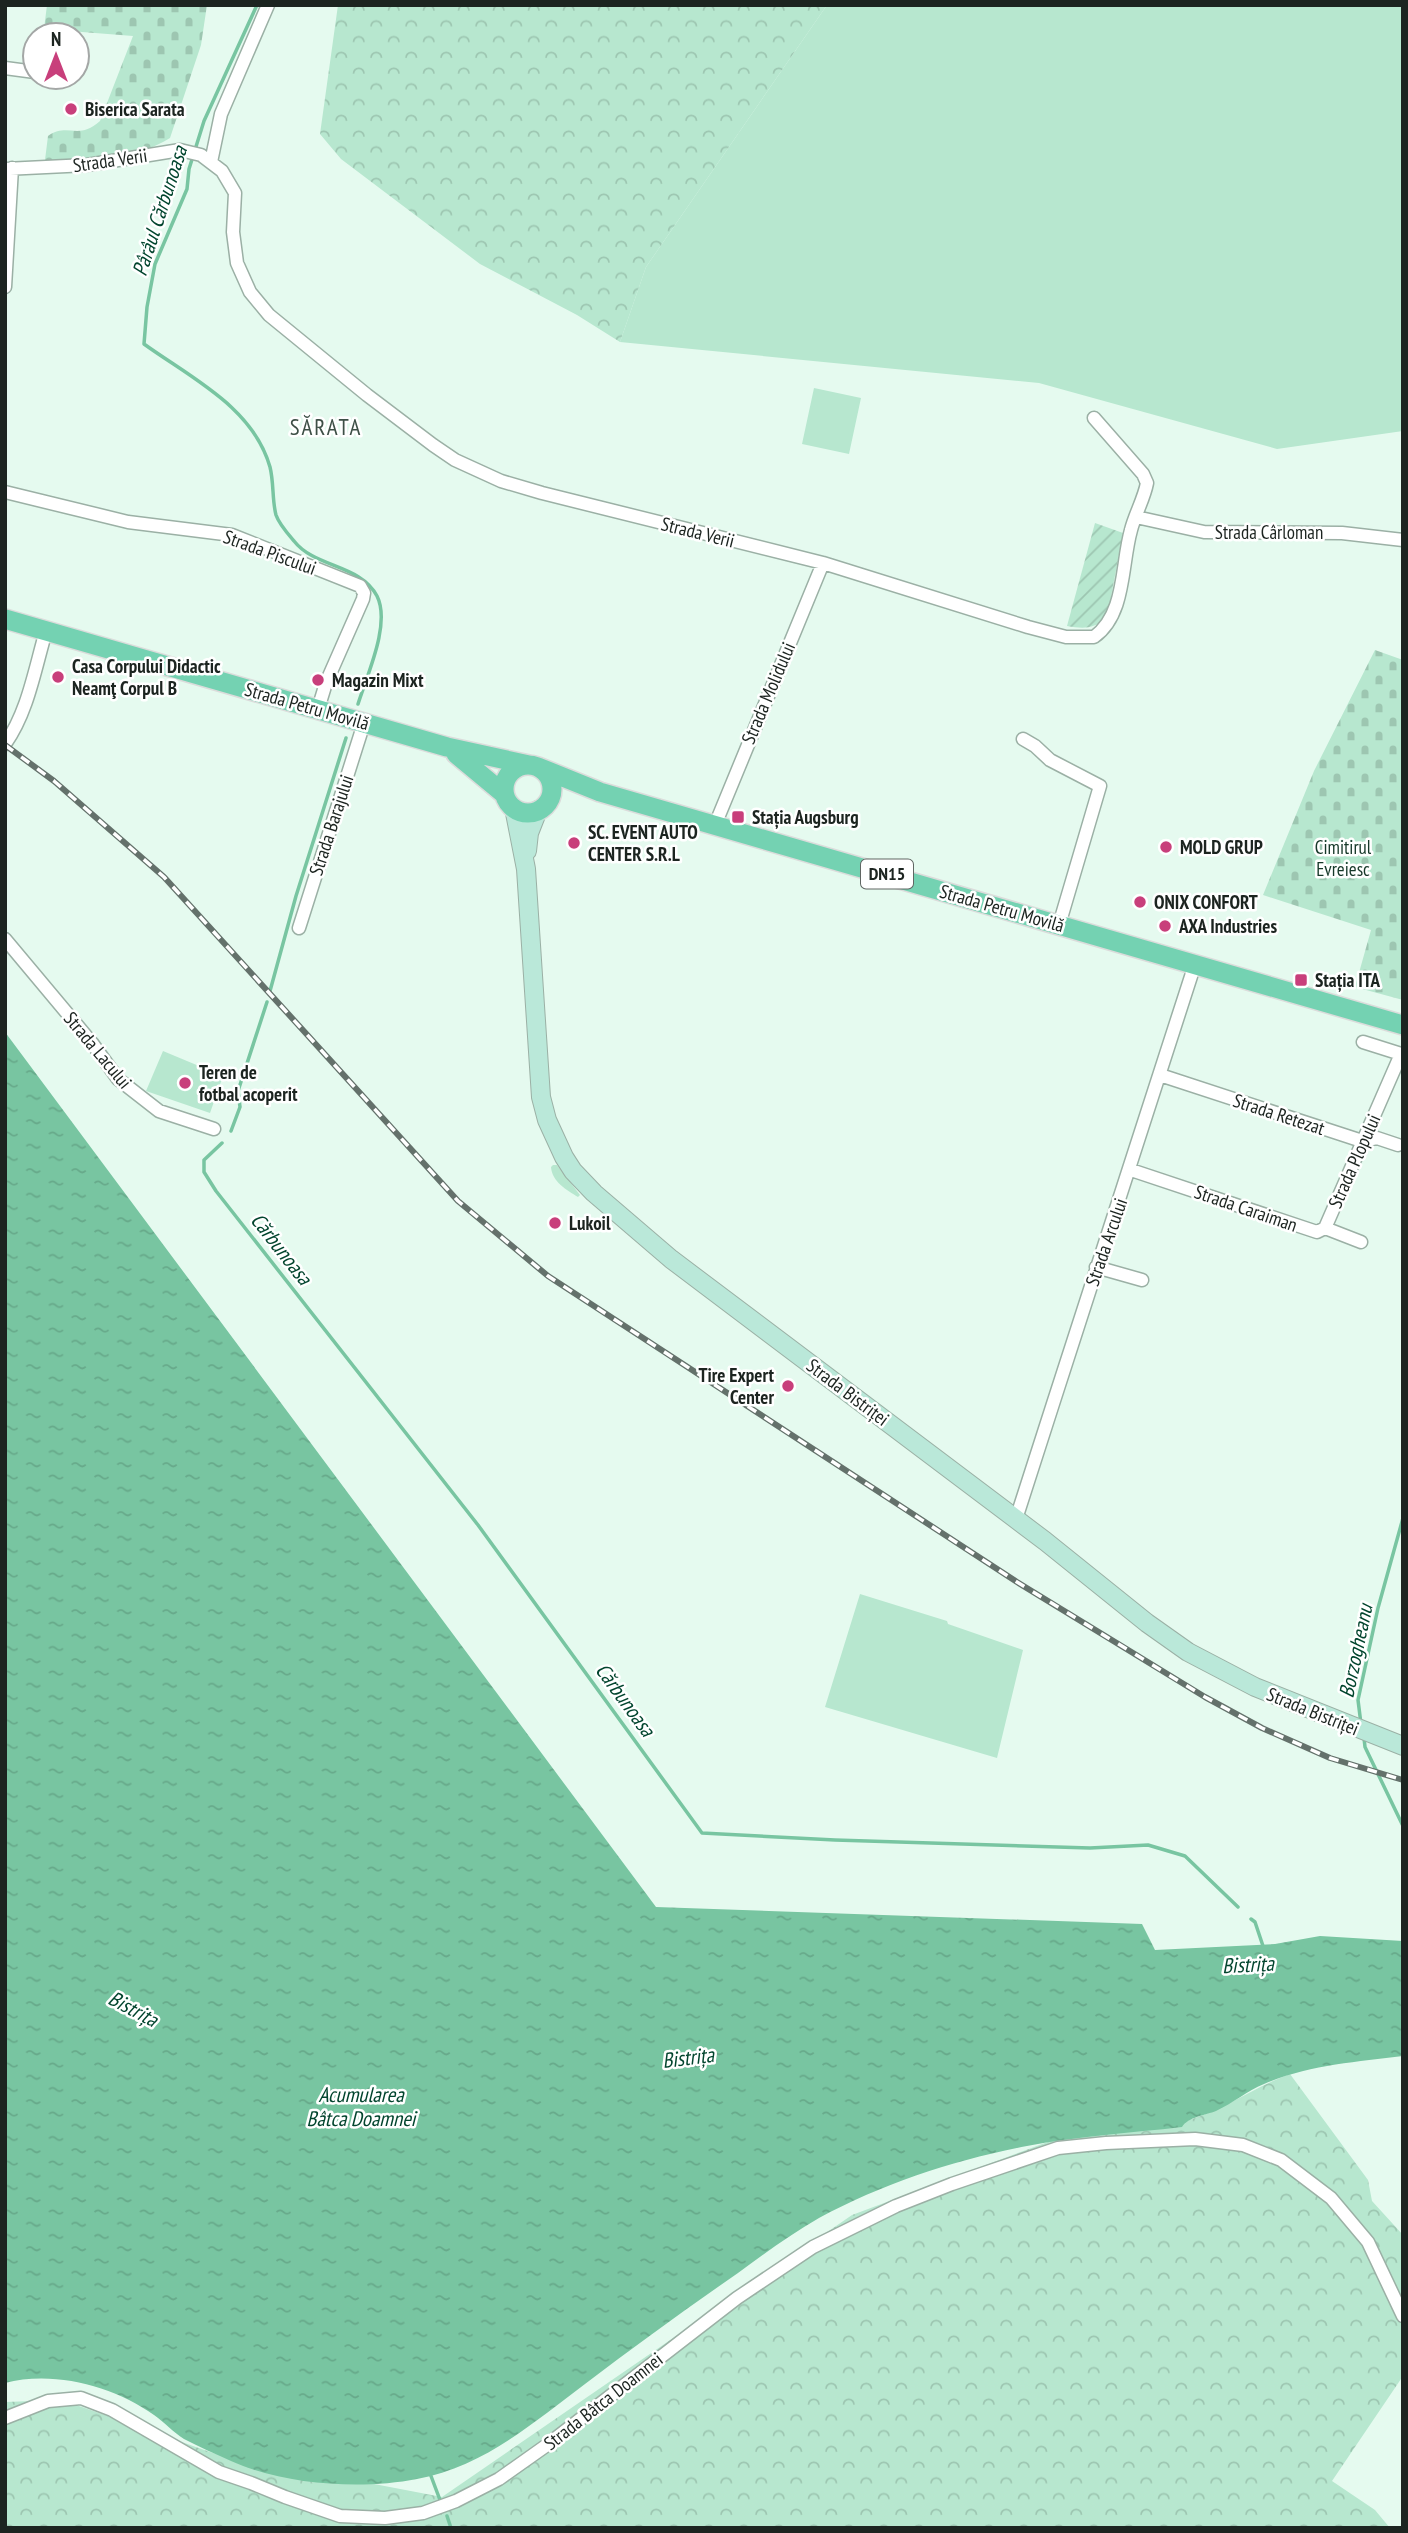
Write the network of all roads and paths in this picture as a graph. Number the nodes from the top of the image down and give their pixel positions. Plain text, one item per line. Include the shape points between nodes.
1 (268, 5) edge
2 (200, 156) junction
3 (9, 168) edge
4 (5, 287) edge
5 (1094, 418) dead end
6 (5, 492) edge
7 (1136, 517) junction
8 (1403, 540) edge
9 (823, 563) junction
10 (5, 619) edge
11 (46, 631) junction
12 (318, 709) junction
13 (364, 723) junction
14 (1023, 739) dead end
15 (5, 744) edge
16 (447, 747) junction
17 (533, 766) junction
18 (600, 792) junction
19 (509, 801) junction
20 (544, 804) junction
21 (715, 824) junction
22 (526, 869) junction
23 (1059, 925) junction
24 (299, 928) dead end
25 (5, 939) edge
26 (1195, 964) junction
27 (1403, 1025) edge
28 (1363, 1042) dead end
29 (1160, 1075) junction
30 (214, 1129) dead end
31 (1362, 1141) junction
32 (1398, 1146) dead end
33 (1131, 1170) junction
34 (1325, 1228) junction
35 (1360, 1242) dead end
36 (1096, 1267) junction
37 (1142, 1280) dead end
38 (1016, 1519) junction
39 (1394, 1743) edge
40 (1403, 2316) edge
41 (5, 2418) edge

1 - 2 street
2 - 3 street, Strada Verii via 164,152 87,165
2 - 9 street, Strada Verii via 222,171 235,193 234,246 244,281 258,303 367,395 455,460 530,490
3 - 4 street
5 - 7 street, Strada Verii via 1147,483
6 - 12 street, Strada Piscului via 128,523 232,536 360,586 363,599
7 - 8 street, Strada Cârloman via 1220,534 1342,533
7 - 9 street, Strada Verii via 1114,614 1094,638 1066,637 1028,627
9 - 21 street, Strada Molidului
10 - 11 main road, Strada Petru Movilă / DN15
11 - 12 main road, Strada Petru Movilă / DN15
11 - 15 street via 23,711
12 - 13 main road, Strada Petru Movilă / DN15
13 - 16 main road, Strada Petru Movilă / DN15
13 - 24 street, Strada Barajului
14 - 23 street via 1050,760 1100,786
16 - 17 main road, Strada Petru Movilă / DN15
16 - 19 main road, Strada Petru Movilă / DN15
17 - 18 main road, Strada Petru Movilă / DN15
17 - 19 main road via 521,766 509,774
17 - 20 main road via 551,783
18 - 20 main road, Strada Petru Movilă / DN15
18 - 21 main road, Strada Petru Movilă / DN15
19 - 20 main road, DN15 via 525,812
19 - 22 main road, Strada Bistriței
20 - 22 main road, Strada Bistriței via 529,833
21 - 23 main road, Strada Petru Movilă / DN15
22 - 38 main road, Strada Bistriței via 541,1097 573,1171 671,1259
23 - 26 main road, Strada Petru Movilă / DN15
25 - 30 street, Strada Lacului via 118,1079 159,1111
26 - 27 main road, Strada Petru Movilă / DN15
26 - 29 street, Strada Arcului
28 - 31 street, Strada Plopului via 1401,1054
29 - 31 street, Strada Retezat
29 - 33 street, Strada Arcului
31 - 32 street, Strada Retezat via 1377,1138
31 - 34 street, Strada Plopului
33 - 34 street, Strada Caraiman via 1317,1232
33 - 36 street, Strada Arcului
34 - 35 street, Strada Caraiman
36 - 37 street
36 - 38 street, Strada Arcului
38 - 39 main road, Strada Bistriței via 1188,1652 1255,1688
40 - 41 street, Strada Bâtca Doamnei via 1368,2242 1331,2198 1281,2160 1243,2145 1195,2139 1058,2148 896,2206 813,2247 737,2298 499,2479 423,2513 386,2518 340,2516 219,2472 112,2410 81,2398 48,2401

